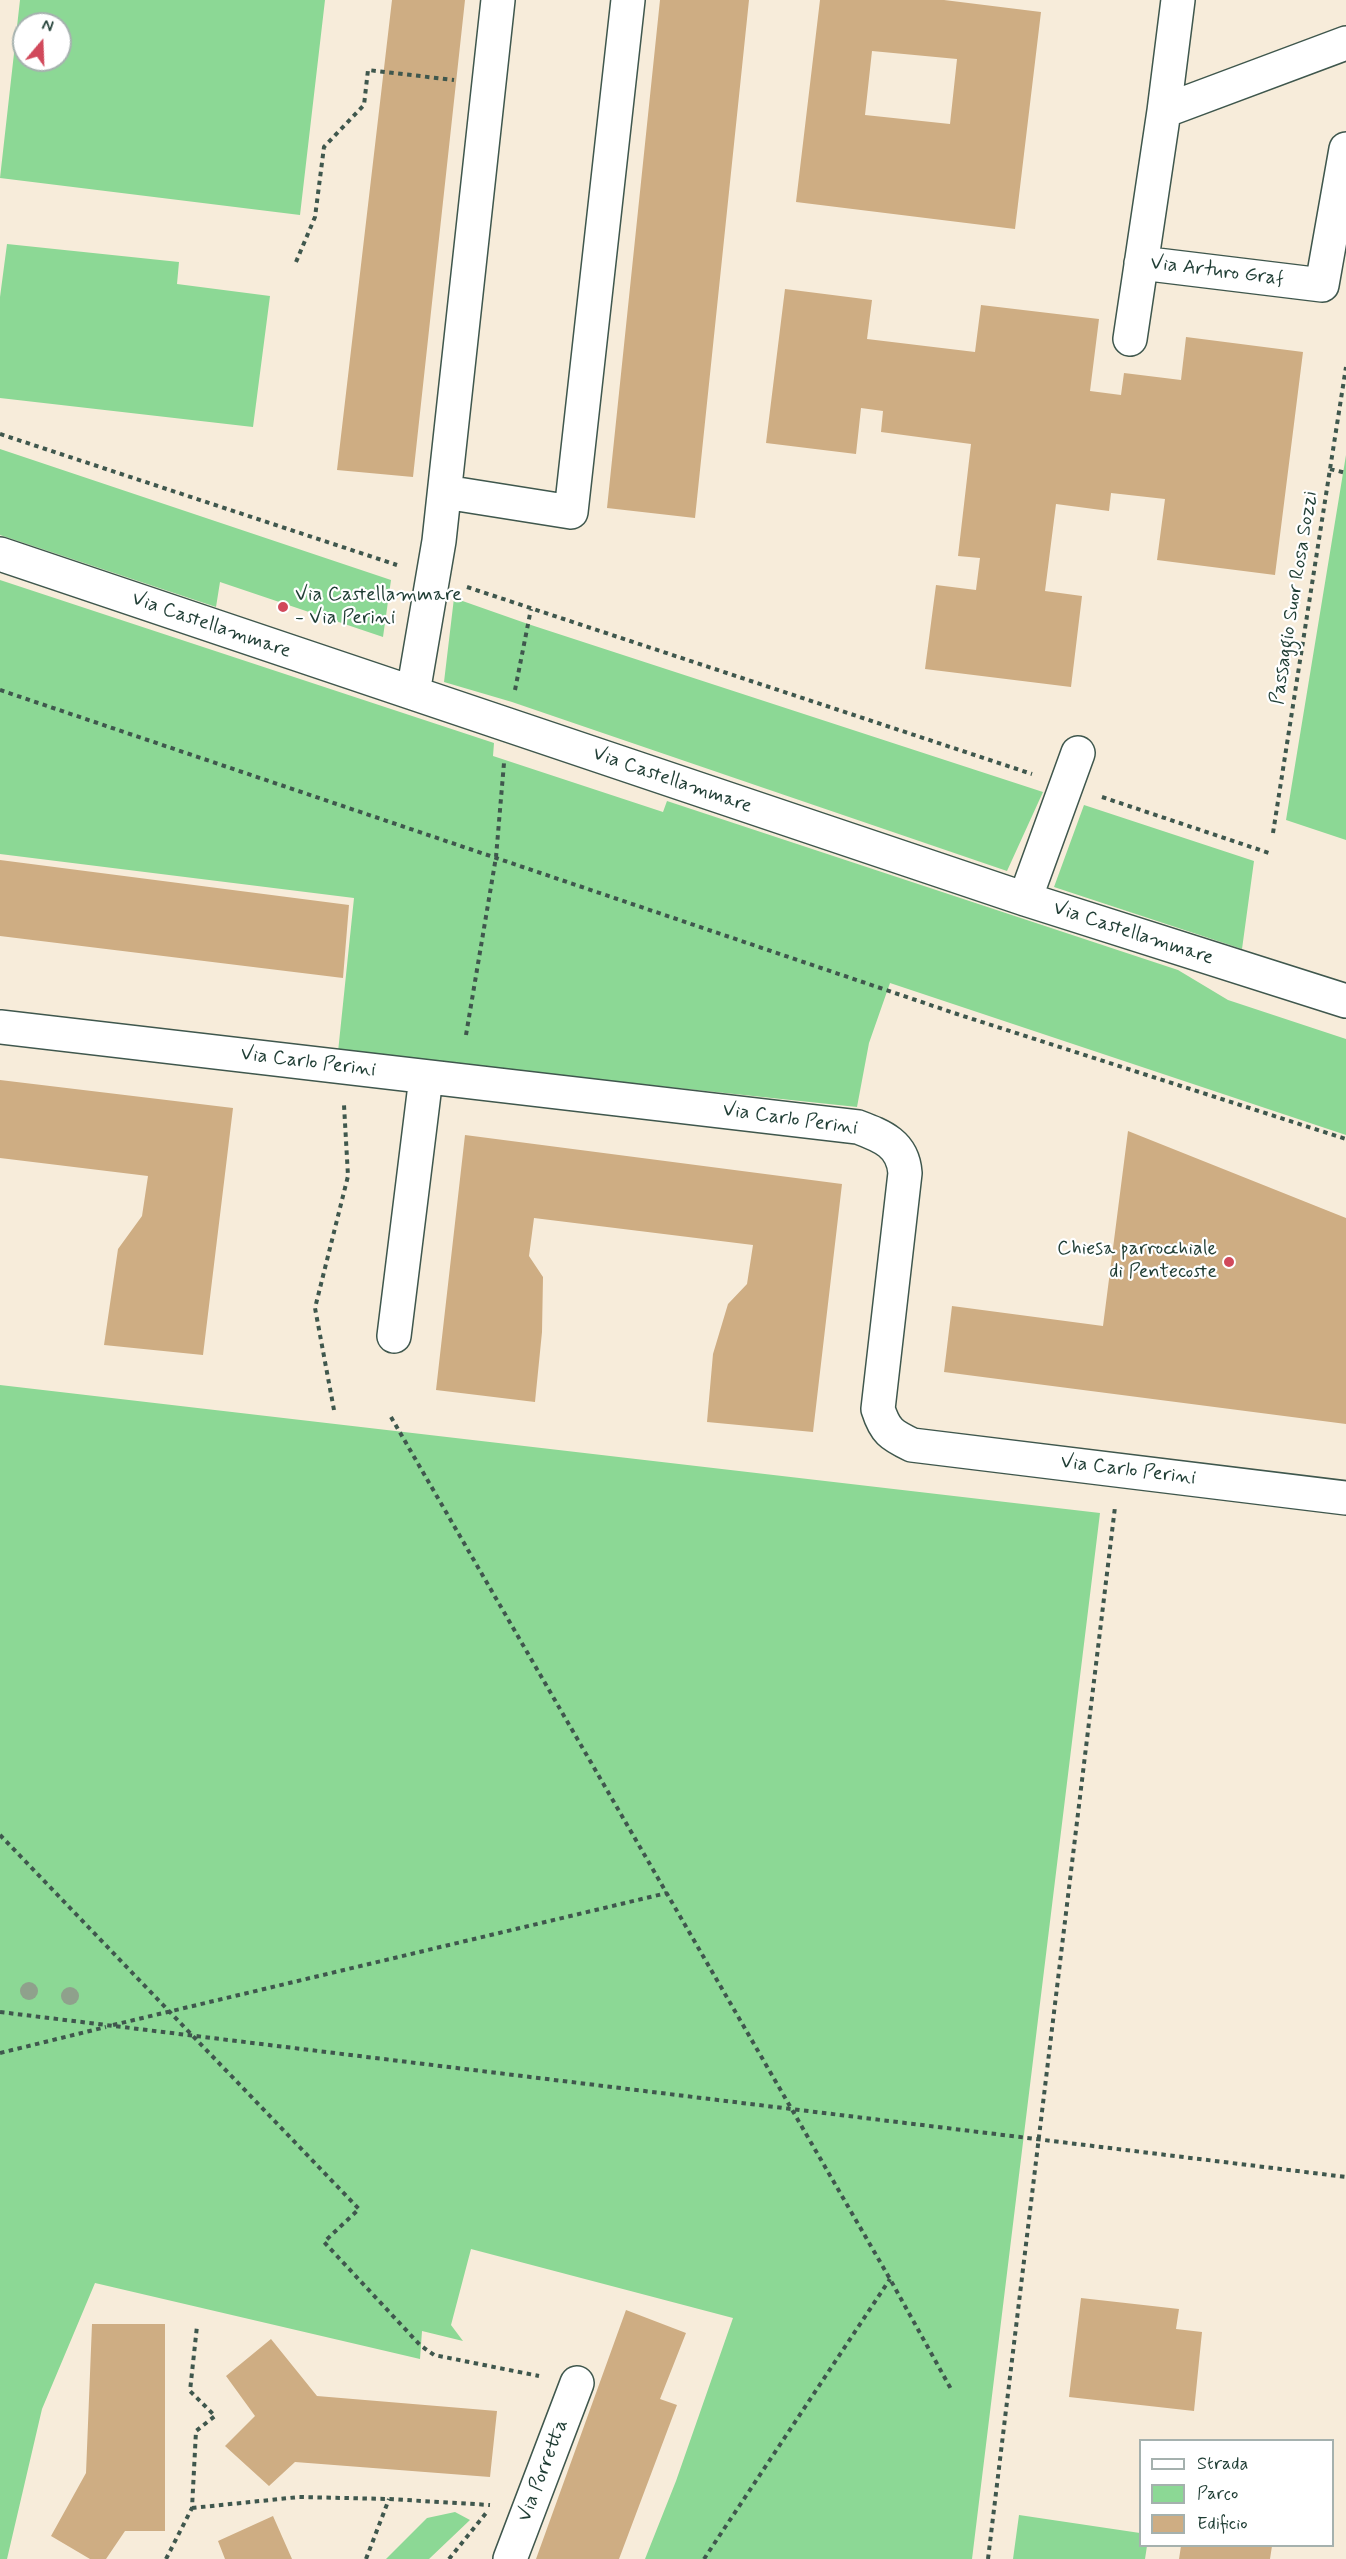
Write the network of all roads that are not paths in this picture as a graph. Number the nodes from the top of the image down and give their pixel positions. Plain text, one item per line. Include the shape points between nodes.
1 (498, 0) edge
2 (628, 0) edge
3 (1178, 0) edge
4 (1346, 43) edge
5 (1164, 111) junction
6 (1346, 149) edge
7 (1141, 263) junction
8 (1130, 339) dead end
9 (445, 492) junction
10 (0, 554) edge
11 (413, 693) junction
12 (1078, 753) dead end
13 (1025, 899) junction
14 (1346, 1002) edge
15 (0, 1027) edge
16 (426, 1077) junction
17 (394, 1336) dead end
18 (1346, 1498) edge
19 (577, 2383) road end
20 (515, 2548) edge

1 - 9 street
2 - 9 street via 571,512
3 - 5 street, Via Arturo Graf
4 - 5 street
5 - 7 street, Via Arturo Graf
6 - 7 street, Via Arturo Graf via 1322,285
7 - 8 street
9 - 11 street
10 - 11 street, Via Castellammare
11 - 13 street, Via Castellammare
12 - 13 street
13 - 14 street, Via Castellammare
15 - 16 street, Via Carlo Perini
16 - 17 street
16 - 18 street, Via Carlo Perini via 858,1127 880,1135 896,1146 905,1173 878,1409 884,1427 897,1438 912,1444
19 - 20 street, Via Porretta

